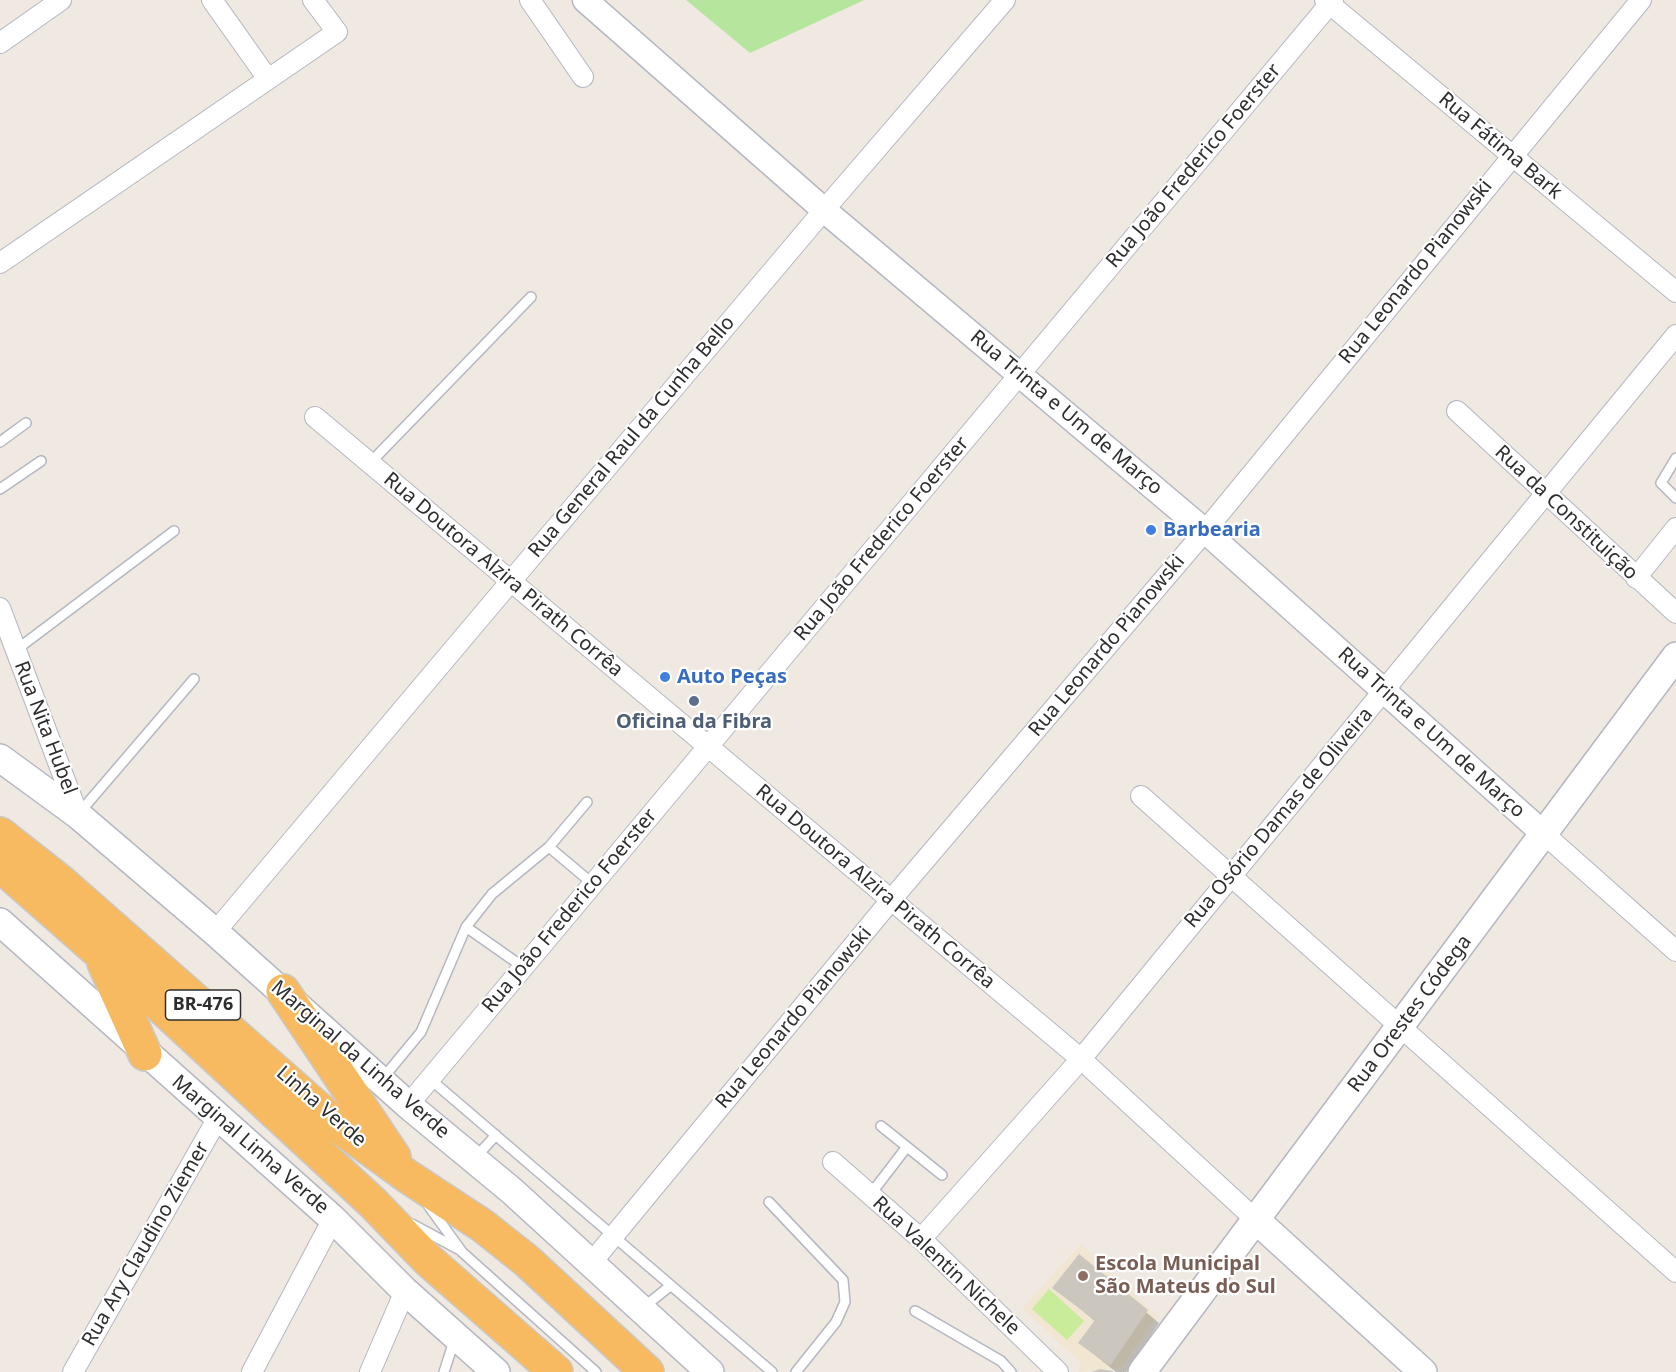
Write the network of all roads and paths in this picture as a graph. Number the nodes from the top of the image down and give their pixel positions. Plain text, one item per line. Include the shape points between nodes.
1 (61, 0) edge
2 (212, 0) edge
3 (313, 0) edge
4 (530, 0) edge
5 (585, 0) edge
6 (1005, 0) edge
7 (1641, 0) edge
8 (1329, 1) edge
9 (0, 43) edge
10 (583, 77) dead end
11 (268, 79) junction
12 (1512, 155) junction
13 (824, 210) junction
14 (0, 263) edge
15 (1676, 292) edge
16 (531, 297) dead end
17 (1676, 334) edge
18 (1021, 374) junction
19 (1457, 411) dead end
20 (315, 417) dead end
21 (27, 423) dead end
22 (0, 442) edge
23 (1676, 458) edge
24 (41, 461) dead end
25 (370, 464) junction
26 (0, 489) edge
27 (1544, 494) junction
28 (1676, 498) edge
29 (1676, 528) edge
30 (174, 531) dead end
31 (1205, 531) junction
32 (1636, 578) junction
33 (510, 581) junction
34 (0, 608) edge
35 (1676, 613) edge
36 (16, 650) junction
37 (1676, 656) edge
38 (194, 680) dead end
39 (1384, 691) junction
40 (708, 746) junction
41 (0, 758) edge
42 (1141, 796) dead end
43 (587, 802) dead end
44 (78, 815) junction
45 (0, 834) edge
46 (1544, 834) junction
47 (549, 847) junction
48 (0, 865) edge
49 (1231, 877) junction
50 (593, 884) junction
51 (891, 900) junction
52 (466, 927) junction
53 (4, 932) edge
54 (215, 932) junction
55 (1676, 951) edge
56 (100, 954) junction
57 (523, 967) junction
58 (282, 991) junction
59 (1400, 1027) junction
60 (145, 1054) junction
61 (1081, 1059) junction
62 (430, 1079) junction
63 (381, 1080) junction
64 (408, 1105) junction
65 (219, 1116) junction
66 (881, 1126) dead end
67 (496, 1135) junction
68 (906, 1148) junction
69 (474, 1159) junction
70 (832, 1162) dead end
71 (942, 1175) dead end
72 (407, 1176) junction
73 (870, 1195) junction
74 (769, 1202) dead end
75 (373, 1203) junction
76 (333, 1219) junction
77 (1256, 1220) junction
78 (613, 1237) junction
79 (921, 1239) junction
80 (462, 1252) junction
81 (592, 1262) junction
82 (1676, 1272) edge
83 (670, 1286) junction
84 (405, 1291) junction
85 (642, 1308) junction
86 (915, 1311) dead end
87 (586, 1316) junction
88 (456, 1336) junction
89 (73, 1372) edge
90 (252, 1372) edge
91 (370, 1372) edge
92 (444, 1372) edge
93 (496, 1372) edge
94 (556, 1372) edge
95 (596, 1372) edge
96 (647, 1372) edge
97 (669, 1372) edge
98 (710, 1372) edge
99 (772, 1372) edge
100 (796, 1372) edge
101 (1011, 1372) edge
102 (1059, 1372) edge
103 (1142, 1372) edge
104 (1423, 1372) edge

1 - 9 street
2 - 11 street
3 - 11 street via 337,32
4 - 10 street
5 - 13 street, Rua Trinta e Um de Março
6 - 13 street, Rua General Raul da Cunha Bello
7 - 12 street, Rua Leonardo Pianowski
8 - 12 street, Rua Fátima Bark
8 - 18 street, Rua João Frederico Foerster
11 - 14 street
12 - 15 street, Rua Fátima Bark
12 - 31 street, Rua Leonardo Pianowski
13 - 18 street, Rua Trinta e Um de Março
13 - 33 street, Rua General Raul da Cunha Bello
16 - 25 lane
17 - 27 street, Rua Osório Damas de Oliveira
18 - 31 street, Rua Trinta e Um de Março
18 - 40 street, Rua João Frederico Foerster
19 - 27 street, Rua da Constituição
20 - 25 street, Rua Doutora Alzira Pirath Corrêa
21 - 22 lane
23 - 28 lane via 1660,483
24 - 26 lane
25 - 33 street, Rua Doutora Alzira Pirath Corrêa
27 - 32 street, Rua da Constituição
27 - 39 street, Rua Osório Damas de Oliveira
29 - 32 street
30 - 36 lane
31 - 39 street, Rua Trinta e Um de Março
31 - 51 street, Rua Leonardo Pianowski
32 - 35 street, Rua da Constituição
33 - 40 street, Rua Doutora Alzira Pirath Corrêa
33 - 54 street, Rua General Raul da Cunha Bello
34 - 36 street, Rua Nita Hubel
36 - 44 street, Rua Nita Hubel
37 - 46 main road, Rua Orestes Códega
38 - 44 lane
39 - 46 street, Rua Trinta e Um de Março
39 - 49 street, Rua Osório Damas de Oliveira
40 - 50 street, Rua João Frederico Foerster
40 - 51 street, Rua Doutora Alzira Pirath Corrêa
41 - 44 main road, Marginal da Linha Verde
42 - 49 street
43 - 47 lane
44 - 54 main road, Marginal da Linha Verde
45 - 72 highway, Linha Verde / BR-476 via 61,882 338,1126
46 - 55 street, Rua Trinta e Um de Março
46 - 59 main road, Rua Orestes Códega
47 - 50 lane
47 - 52 lane via 492,894
48 - 56 highway, Linha Verde / BR-476
49 - 59 street
49 - 61 street, Rua Osório Damas de Oliveira
50 - 57 street, Rua João Frederico Foerster
51 - 61 street, Rua Doutora Alzira Pirath Corrêa
51 - 78 street, Rua Leonardo Pianowski
52 - 57 lane
52 - 63 lane via 421,1032
53 - 60 main road, Marginal Linha Verde
54 - 58 main road, Marginal da Linha Verde
56 - 60 highway
56 - 75 highway, Linha Verde / BR-476
57 - 62 street, Rua João Frederico Foerster
58 - 63 main road, Marginal da Linha Verde
58 - 72 highway
59 - 77 main road, Rua Orestes Códega
59 - 82 street
60 - 65 main road, Marginal Linha Verde
61 - 77 street, Rua Doutora Alzira Pirath Corrêa
61 - 79 street, Rua Osório Damas de Oliveira
62 - 64 street, Rua João Frederico Foerster
62 - 67 lane
63 - 64 main road, Marginal da Linha Verde
64 - 69 main road, Marginal da Linha Verde
65 - 76 main road, Marginal Linha Verde
65 - 89 street, Rua Ary Claudino Ziemer
66 - 68 lane
67 - 69 lane
67 - 78 lane
68 - 71 lane
68 - 73 lane
69 - 81 main road, Marginal da Linha Verde
70 - 73 street, Rua Valentin Nichele
72 - 80 lane
72 - 87 highway, Linha Verde / BR-476 via 483,1226
73 - 79 street, Rua Valentin Nichele
74 - 100 lane via 843,1280 845,1302 836,1322
75 - 80 lane
75 - 94 highway, Linha Verde / BR-476 via 428,1260
76 - 84 main road, Marginal Linha Verde
76 - 90 street
77 - 103 main road, Rua Orestes Códega
77 - 104 main road, Rua Doutora Alzira Pirath Corrêa
78 - 81 street, Rua Leonardo Pianowski
78 - 83 lane
79 - 102 street, Rua Valentin Nichele
80 - 95 lane
81 - 85 main road, Marginal da Linha Verde
83 - 85 lane
83 - 99 lane
84 - 88 main road, Marginal Linha Verde
84 - 91 street
85 - 98 main road, Marginal da Linha Verde
86 - 101 lane via 1000,1361
87 - 96 highway, Linha Verde / BR-476
87 - 97 highway via 637,1345
88 - 92 lane
88 - 93 main road, Marginal Linha Verde

